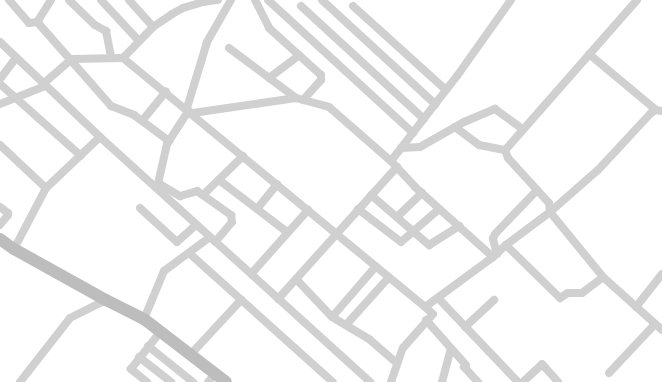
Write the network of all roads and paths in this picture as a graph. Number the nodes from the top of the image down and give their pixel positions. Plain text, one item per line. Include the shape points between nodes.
1 (9, 0) edge
2 (52, 0) edge
3 (69, 0) edge
4 (101, 0) edge
5 (130, 0) edge
6 (218, 0) edge
7 (231, 0) edge
8 (255, 0) edge
9 (268, 0) edge
10 (322, 0) edge
11 (511, 0) edge
12 (637, 0) edge
13 (201, 1) edge
14 (301, 6) dead end
15 (352, 6) dead end
16 (38, 22) junction
17 (153, 27) junction
18 (139, 41) junction
19 (0, 42) edge
20 (229, 48) dead end
21 (589, 54) junction
22 (299, 55) junction
23 (111, 57) junction
24 (16, 58) junction
25 (123, 58) junction
26 (72, 59) junction
27 (269, 78) junction
28 (0, 79) edge
29 (0, 84) edge
30 (44, 85) junction
31 (446, 90) junction
32 (166, 91) junction
33 (15, 97) junction
34 (300, 100) junction
35 (0, 104) edge
36 (436, 104) junction
37 (659, 110) edge
38 (189, 111) junction
39 (424, 119) junction
40 (142, 121) junction
41 (455, 127) junction
42 (523, 129) junction
43 (413, 134) junction
44 (100, 137) junction
45 (169, 141) junction
46 (0, 145) edge
47 (401, 148) junction
48 (505, 150) junction
49 (81, 156) junction
50 (244, 156) junction
51 (394, 164) junction
52 (219, 180) junction
53 (277, 184) junction
54 (158, 186) junction
55 (46, 188) junction
56 (537, 190) junction
57 (422, 193) junction
58 (203, 195) junction
59 (371, 195) junction
60 (0, 207) edge
61 (140, 208) dead end
62 (257, 209) junction
63 (358, 209) junction
64 (439, 209) junction
65 (308, 210) junction
66 (550, 212) junction
67 (397, 218) junction
68 (0, 225) edge
69 (196, 225) junction
70 (458, 226) junction
71 (287, 232) junction
72 (413, 232) junction
73 (337, 234) junction
74 (0, 239) edge
75 (212, 239) junction
76 (506, 245) junction
77 (14, 249) junction
78 (189, 254) junction
79 (495, 256) junction
80 (376, 266) junction
81 (251, 274) junction
82 (662, 274) edge
83 (389, 277) junction
84 (602, 277) junction
85 (296, 279) junction
86 (438, 298) junction
87 (278, 299) junction
88 (106, 300) junction
89 (241, 300) junction
90 (494, 300) dead end
91 (636, 307) junction
92 (425, 308) junction
93 (332, 317) junction
94 (144, 319) junction
95 (426, 320) junction
96 (655, 324) junction
97 (346, 325) junction
98 (465, 327) junction
99 (662, 330) edge
100 (161, 331) junction
101 (148, 346) junction
102 (451, 349) junction
103 (191, 354) junction
104 (139, 357) junction
105 (397, 363) junction
106 (609, 373) dead end
107 (212, 378) edge
108 (442, 381) edge
109 (20, 382) edge
110 (147, 382) edge
111 (171, 382) edge
112 (193, 382) edge
113 (226, 382) edge
114 (333, 382) edge
115 (370, 382) edge
116 (391, 382) edge
117 (478, 382) edge
118 (518, 382) edge
119 (523, 382) edge
120 (558, 382) edge

1 - 16 street via 29,23
2 - 16 street
3 - 23 street via 95,25 106,31
4 - 18 street
5 - 17 street
6 - 13 street
7 - 38 street via 207,42
8 - 22 street via 269,28
9 - 43 street
10 - 36 street
11 - 31 street
12 - 21 street
13 - 17 street via 183,8
14 - 39 street
15 - 31 street
16 - 26 street
17 - 18 street
18 - 25 street
19 - 24 street
20 - 27 street
21 - 37 street
21 - 42 street
22 - 27 street
22 - 34 street via 320,73 321,77
23 - 25 street
23 - 26 street
24 - 28 street
24 - 30 street
25 - 32 street
26 - 30 street
26 - 40 street via 110,106
27 - 34 street
29 - 33 street
30 - 33 street
30 - 44 street
31 - 36 street
32 - 38 street
32 - 40 street
33 - 35 street
33 - 49 street
34 - 38 street
34 - 51 street via 329,107
36 - 39 street
37 - 66 street via 651,113 598,170
38 - 45 street
38 - 50 street
39 - 43 street
40 - 45 street
41 - 42 street via 495,109
41 - 47 street via 420,147
41 - 48 street via 479,145
42 - 48 street
43 - 47 street
44 - 49 street
44 - 54 street
45 - 54 street
46 - 55 street
47 - 51 street
48 - 56 street via 508,158
49 - 55 street
50 - 52 street
50 - 53 street
51 - 57 street
51 - 59 street
52 - 58 street
52 - 62 street
53 - 62 street
53 - 65 street
54 - 58 street via 180,196 196,190
54 - 69 street
55 - 77 street
56 - 66 street via 549,203
56 - 79 street via 495,234
57 - 64 street
57 - 67 street
58 - 75 street via 232,217 232,222
59 - 63 street
59 - 67 street
60 - 68 street via 8,215
61 - 69 street via 176,242
62 - 71 street
63 - 72 street via 400,242
63 - 73 street
64 - 70 street
64 - 72 street
65 - 71 street
65 - 73 street
66 - 76 street
66 - 84 street
67 - 72 street
69 - 75 street
70 - 72 street via 430,245
70 - 79 street
71 - 81 street
73 - 80 street
73 - 85 street
74 - 77 street
75 - 78 street
75 - 81 street
76 - 79 street
76 - 84 street via 560,298 568,293 582,293
77 - 88 street
78 - 89 street
78 - 94 street via 164,271
79 - 86 street
80 - 83 street
80 - 93 street
81 - 87 street
82 - 91 street
83 - 92 street
83 - 97 street
84 - 91 street
85 - 87 street
85 - 93 street
86 - 92 street
86 - 98 street
87 - 115 street
88 - 94 street
88 - 109 street via 70,318
89 - 103 street
89 - 114 street
90 - 98 street
91 - 96 street
92 - 95 street via 433,314
93 - 97 street
94 - 100 street
95 - 102 street
95 - 105 street via 403,348
96 - 99 street
96 - 106 street
97 - 105 street via 369,339
98 - 118 street
100 - 101 street
100 - 103 street
101 - 104 street
101 - 112 street
102 - 108 street
102 - 117 street via 466,364 464,367
103 - 107 street
104 - 110 street via 131,369
104 - 111 street
105 - 116 street
107 - 113 street
119 - 120 street via 542,364

